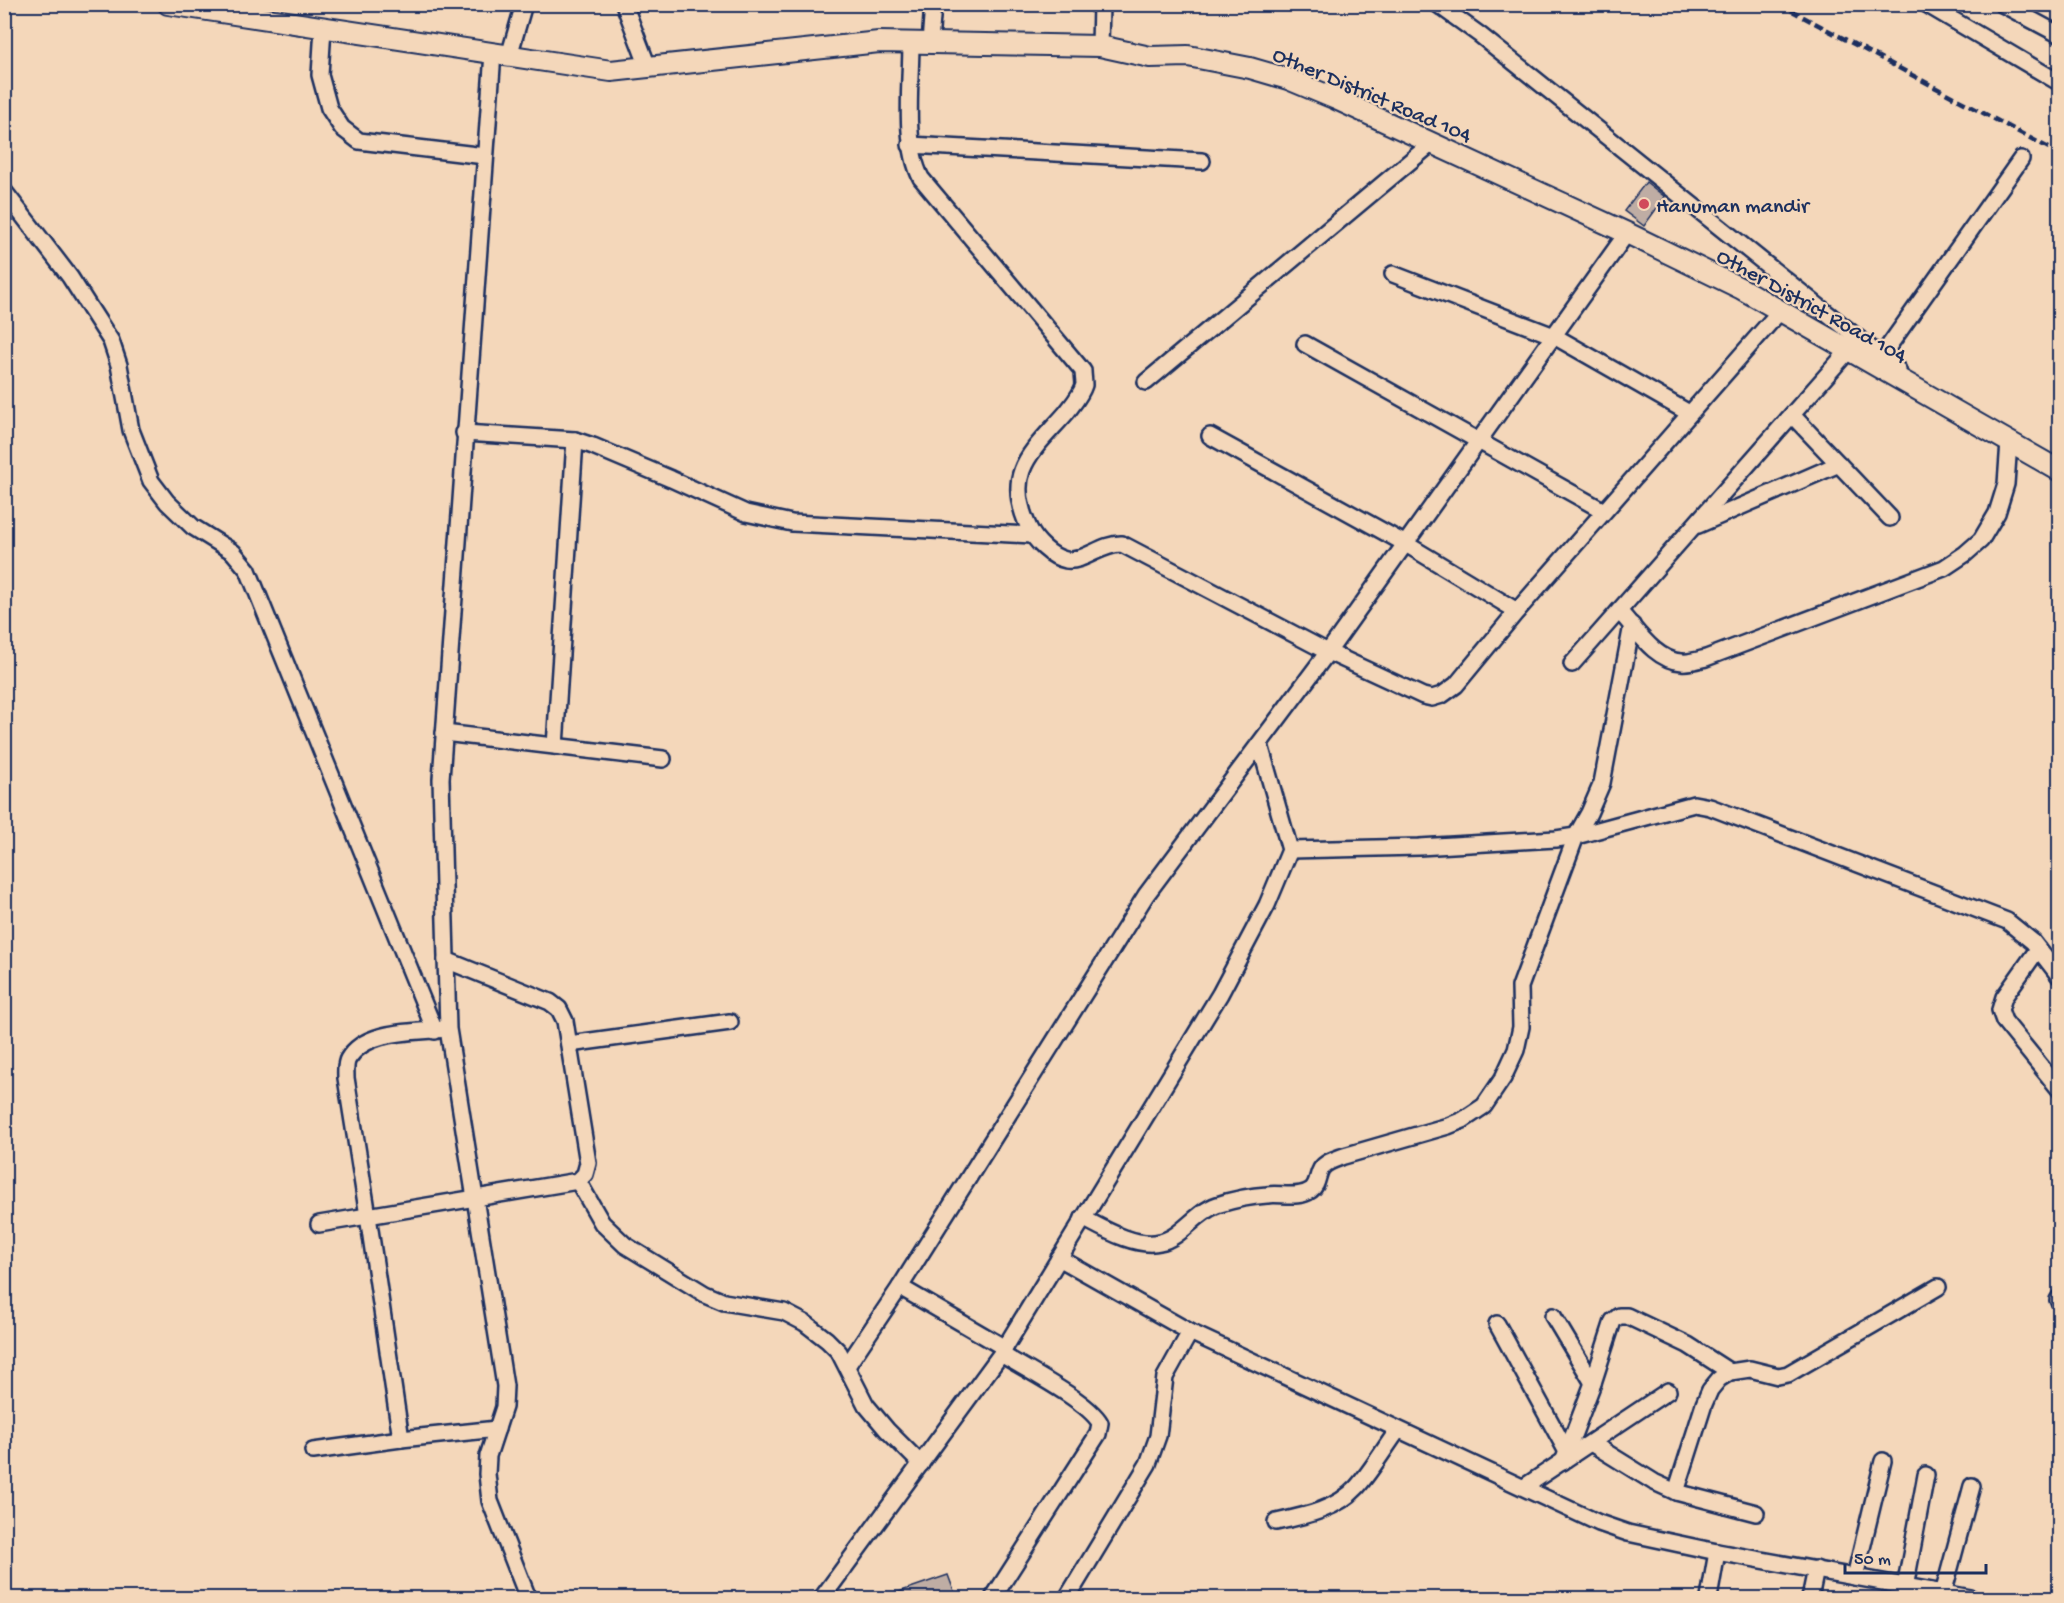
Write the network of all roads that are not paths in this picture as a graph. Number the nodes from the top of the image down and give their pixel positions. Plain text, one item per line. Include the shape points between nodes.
1 (168, 4) edge
2 (524, 4) edge
3 (624, 4) edge
4 (933, 4) edge
5 (1101, 4) edge
6 (1437, 4) edge
7 (1926, 4) edge
8 (2002, 4) edge
9 (324, 28) junction
10 (2060, 35) edge
11 (920, 43) junction
12 (1100, 46) junction
13 (501, 54) junction
14 (648, 67) junction
15 (2060, 83) edge
16 (1432, 143) junction
17 (910, 145) junction
18 (485, 156) junction
19 (2021, 159) dead end
20 (1202, 161) dead end
21 (4, 191) edge
22 (1627, 233) junction
23 (1393, 274) dead end
24 (1780, 311) junction
25 (1554, 336) junction
26 (1305, 344) dead end
27 (1849, 350) junction
28 (1881, 357) junction
29 (1146, 382) dead end
30 (1936, 401) junction
31 (1689, 413) junction
32 (1792, 415) junction
33 (464, 433) junction
34 (1210, 436) dead end
35 (575, 440) junction
36 (1479, 441) junction
37 (2009, 442) junction
38 (1839, 464) junction
39 (2060, 471) edge
40 (1604, 511) junction
41 (1890, 518) dead end
42 (1693, 527) junction
43 (1032, 535) junction
44 (1406, 544) junction
45 (1517, 611) junction
46 (1619, 611) junction
47 (1632, 625) junction
48 (1328, 652) junction
49 (1572, 664) dead end
50 (444, 733) junction
51 (1260, 745) junction
52 (555, 746) junction
53 (663, 759) dead end
54 (1576, 836) junction
55 (1290, 850) junction
56 (2038, 949) junction
57 (446, 960) junction
58 (2060, 977) edge
59 (730, 1022) dead end
60 (441, 1030) junction
61 (569, 1044) junction
62 (2060, 1090) edge
63 (578, 1181) junction
64 (475, 1199) junction
65 (368, 1216) junction
66 (1083, 1218) junction
67 (319, 1224) dead end
68 (1059, 1258) junction
69 (900, 1287) junction
70 (1938, 1287) dead end
71 (1553, 1316) dead end
72 (1497, 1324) dead end
73 (1190, 1332) junction
74 (1003, 1351) junction
75 (847, 1366) junction
76 (1731, 1372) junction
77 (1593, 1383) junction
78 (1668, 1391) dead end
79 (497, 1430) junction
80 (1398, 1430) junction
81 (401, 1439) junction
82 (1591, 1443) junction
83 (313, 1450) dead end
84 (1564, 1457) junction
85 (1883, 1461) dead end
86 (921, 1464) junction
87 (1926, 1475) dead end
88 (1972, 1486) dead end
89 (1524, 1487) junction
90 (1676, 1492) junction
91 (1755, 1512) dead end
92 (1276, 1522) dead end
93 (1717, 1552) junction
94 (1816, 1569) junction
95 (1855, 1577) junction
96 (1905, 1593) edge
97 (1943, 1594) junction
98 (528, 1599) edge
99 (822, 1599) edge
100 (993, 1599) edge
101 (1067, 1599) edge
102 (1709, 1599) edge
103 (1810, 1599) edge
104 (1971, 1599) edge

1 - 9 street, Other District Road 104
2 - 13 street
3 - 14 street
4 - 11 street
5 - 12 street
6 - 28 street
7 - 15 street
8 - 10 street
9 - 13 street, Other District Road 104
9 - 18 street via 320,75 329,108 342,128 359,141
11 - 12 street, Other District Road 104
11 - 14 street, Other District Road 104 via 879,42
11 - 17 street
12 - 16 street, Other District Road 104 via 1150,57 1188,56 1250,68 1336,99
13 - 14 street, Other District Road 104 via 611,71
13 - 18 street
16 - 22 street, Other District Road 104
16 - 29 street
17 - 20 street
17 - 43 street via 921,178 1083,371 1084,384 1076,400 1032,449 1022,469 1022,512
18 - 33 street
19 - 28 street
21 - 60 street via 70,277 111,340 131,430 151,481 193,527 233,552 248,570
22 - 24 street, Other District Road 104
22 - 25 street
23 - 25 street
24 - 27 street, Other District Road 104
24 - 31 street
25 - 31 street
25 - 36 street
26 - 36 street
27 - 30 street, Other District Road 104
27 - 32 street
28 - 30 street
30 - 37 street, Other District Road 104
31 - 40 street
32 - 38 street
32 - 42 street
33 - 35 street
33 - 50 street
34 - 44 street
35 - 43 street via 746,513 792,523
35 - 52 street
36 - 40 street
36 - 44 street
37 - 39 street, Other District Road 104
37 - 47 street via 2006,484 1997,513 1981,540 1944,568 1684,663 1658,654
38 - 41 street
38 - 42 street
40 - 45 street
42 - 46 street
43 - 48 street via 1067,561 1111,543 1122,544
44 - 45 street
44 - 48 street
45 - 48 street via 1456,685 1432,698
46 - 47 street
46 - 49 street
47 - 54 street via 1602,783
48 - 51 street
50 - 52 street
50 - 57 street via 441,779
51 - 55 street
51 - 69 street via 1146,895
52 - 53 street
54 - 55 street via 1419,847
54 - 56 street via 1694,804 1710,807 2007,921
54 - 66 street via 1520,987 1521,1027 1516,1050 1484,1106 1448,1126 1328,1163 1321,1168 1312,1190 1219,1204 1160,1242 1120,1237
55 - 66 street via 1267,905 1220,994
56 - 58 street
56 - 62 street via 2004,997 2000,1010 2004,1021
57 - 60 street
57 - 61 street via 550,1002 565,1021
59 - 61 street
60 - 64 street
60 - 65 street via 381,1036 359,1046 346,1061
61 - 63 street via 588,1163
63 - 64 street
63 - 75 street via 602,1223 625,1245 705,1294 724,1302 784,1312 806,1323 839,1352
64 - 65 street
64 - 79 street via 505,1386
65 - 67 street
65 - 81 street
66 - 68 street
68 - 73 street
68 - 74 street
69 - 74 street
69 - 75 street
70 - 76 street via 1788,1374 1778,1376 1750,1369
71 - 77 street
72 - 84 street
73 - 80 street
73 - 101 street via 1165,1377 1158,1436 1148,1464
74 - 86 street
74 - 100 street via 1082,1404 1100,1423 1098,1434
75 - 86 street via 866,1405
76 - 77 street via 1688,1345 1627,1316 1619,1316 1613,1321
76 - 90 street via 1710,1390
77 - 84 street
78 - 82 street
79 - 81 street
79 - 98 street via 488,1456 490,1501
80 - 89 street
80 - 92 street via 1356,1488 1337,1503
81 - 83 street
82 - 84 street
82 - 90 street
84 - 89 street
85 - 95 street
86 - 99 street
87 - 96 street
88 - 97 street
89 - 93 street via 1628,1533
90 - 91 street
93 - 94 street
93 - 102 street
94 - 95 street
94 - 103 street
95 - 96 street
96 - 97 street
97 - 104 street

